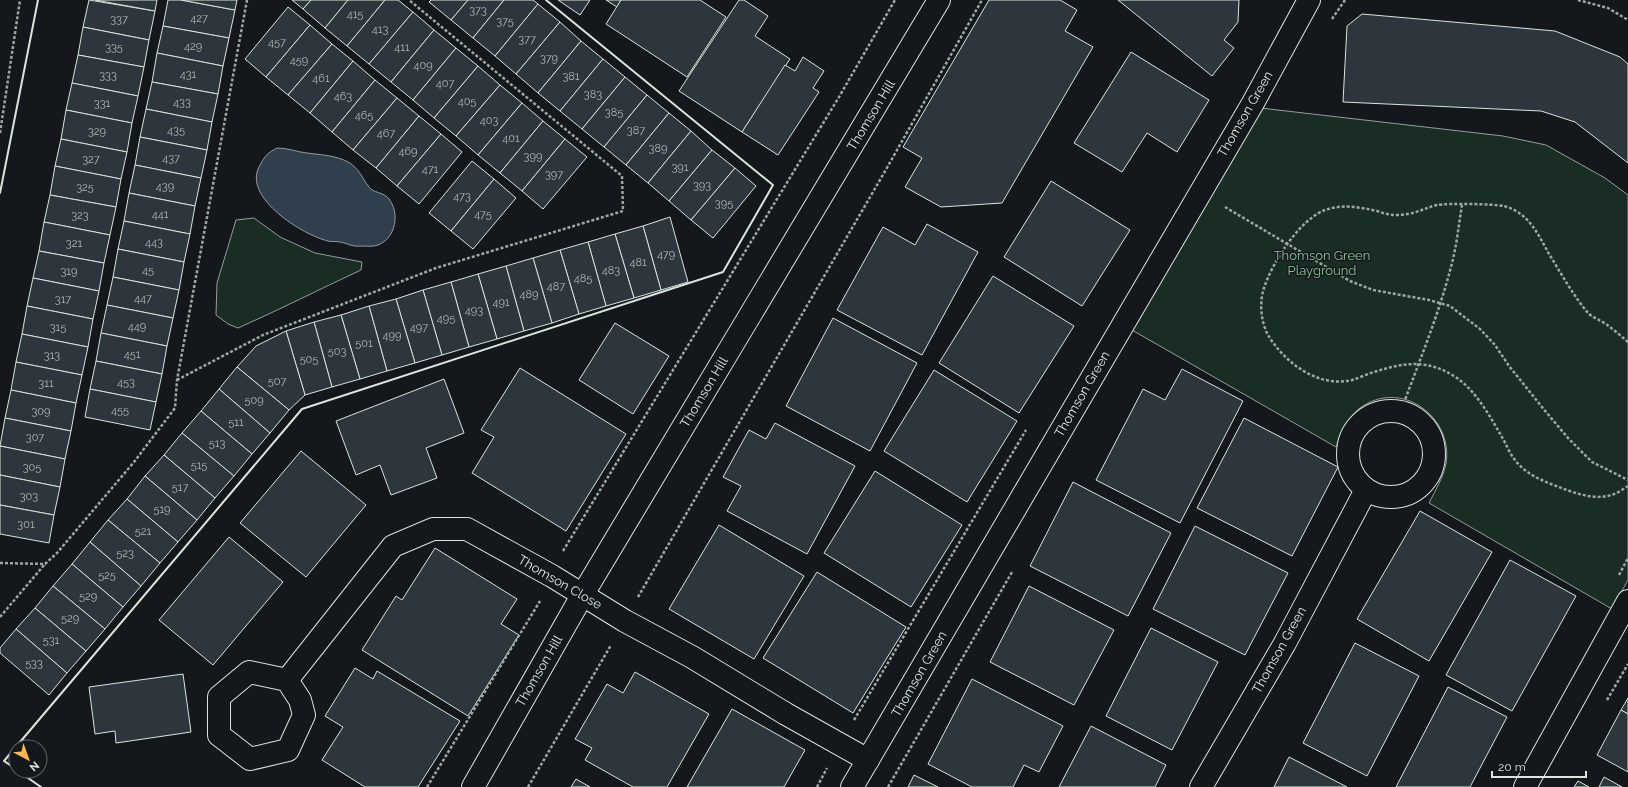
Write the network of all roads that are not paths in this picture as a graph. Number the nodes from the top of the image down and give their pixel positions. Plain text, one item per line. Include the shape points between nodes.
1 (940, 0) edge
2 (1309, 0) edge
3 (1366, 490) junction
4 (583, 594) junction
5 (1628, 601) edge
6 (287, 680) dead end
7 (868, 760) junction
8 (473, 787) edge
9 (852, 787) edge
10 (1201, 787) edge
11 (1525, 787) edge

1 - 4 street, Thomson Hill
2 - 7 street, Thomson Green via 1253,103
3 - 3 street via 1355,479 1349,467 1348,451 1352,436 1361,424 1373,415 1388,411 1416,419 1427,430 1433,443 1434,458 1430,473 1421,485 1408,494 1395,498 1379,496
3 - 10 street, Thomson Green via 1285,642
4 - 6 street, Thomson Close via 467,529 433,529 394,546
4 - 7 street, Thomson Close via 625,621 692,657
4 - 8 street, Thomson Hill
5 - 11 street
7 - 9 street, Thomson Green

